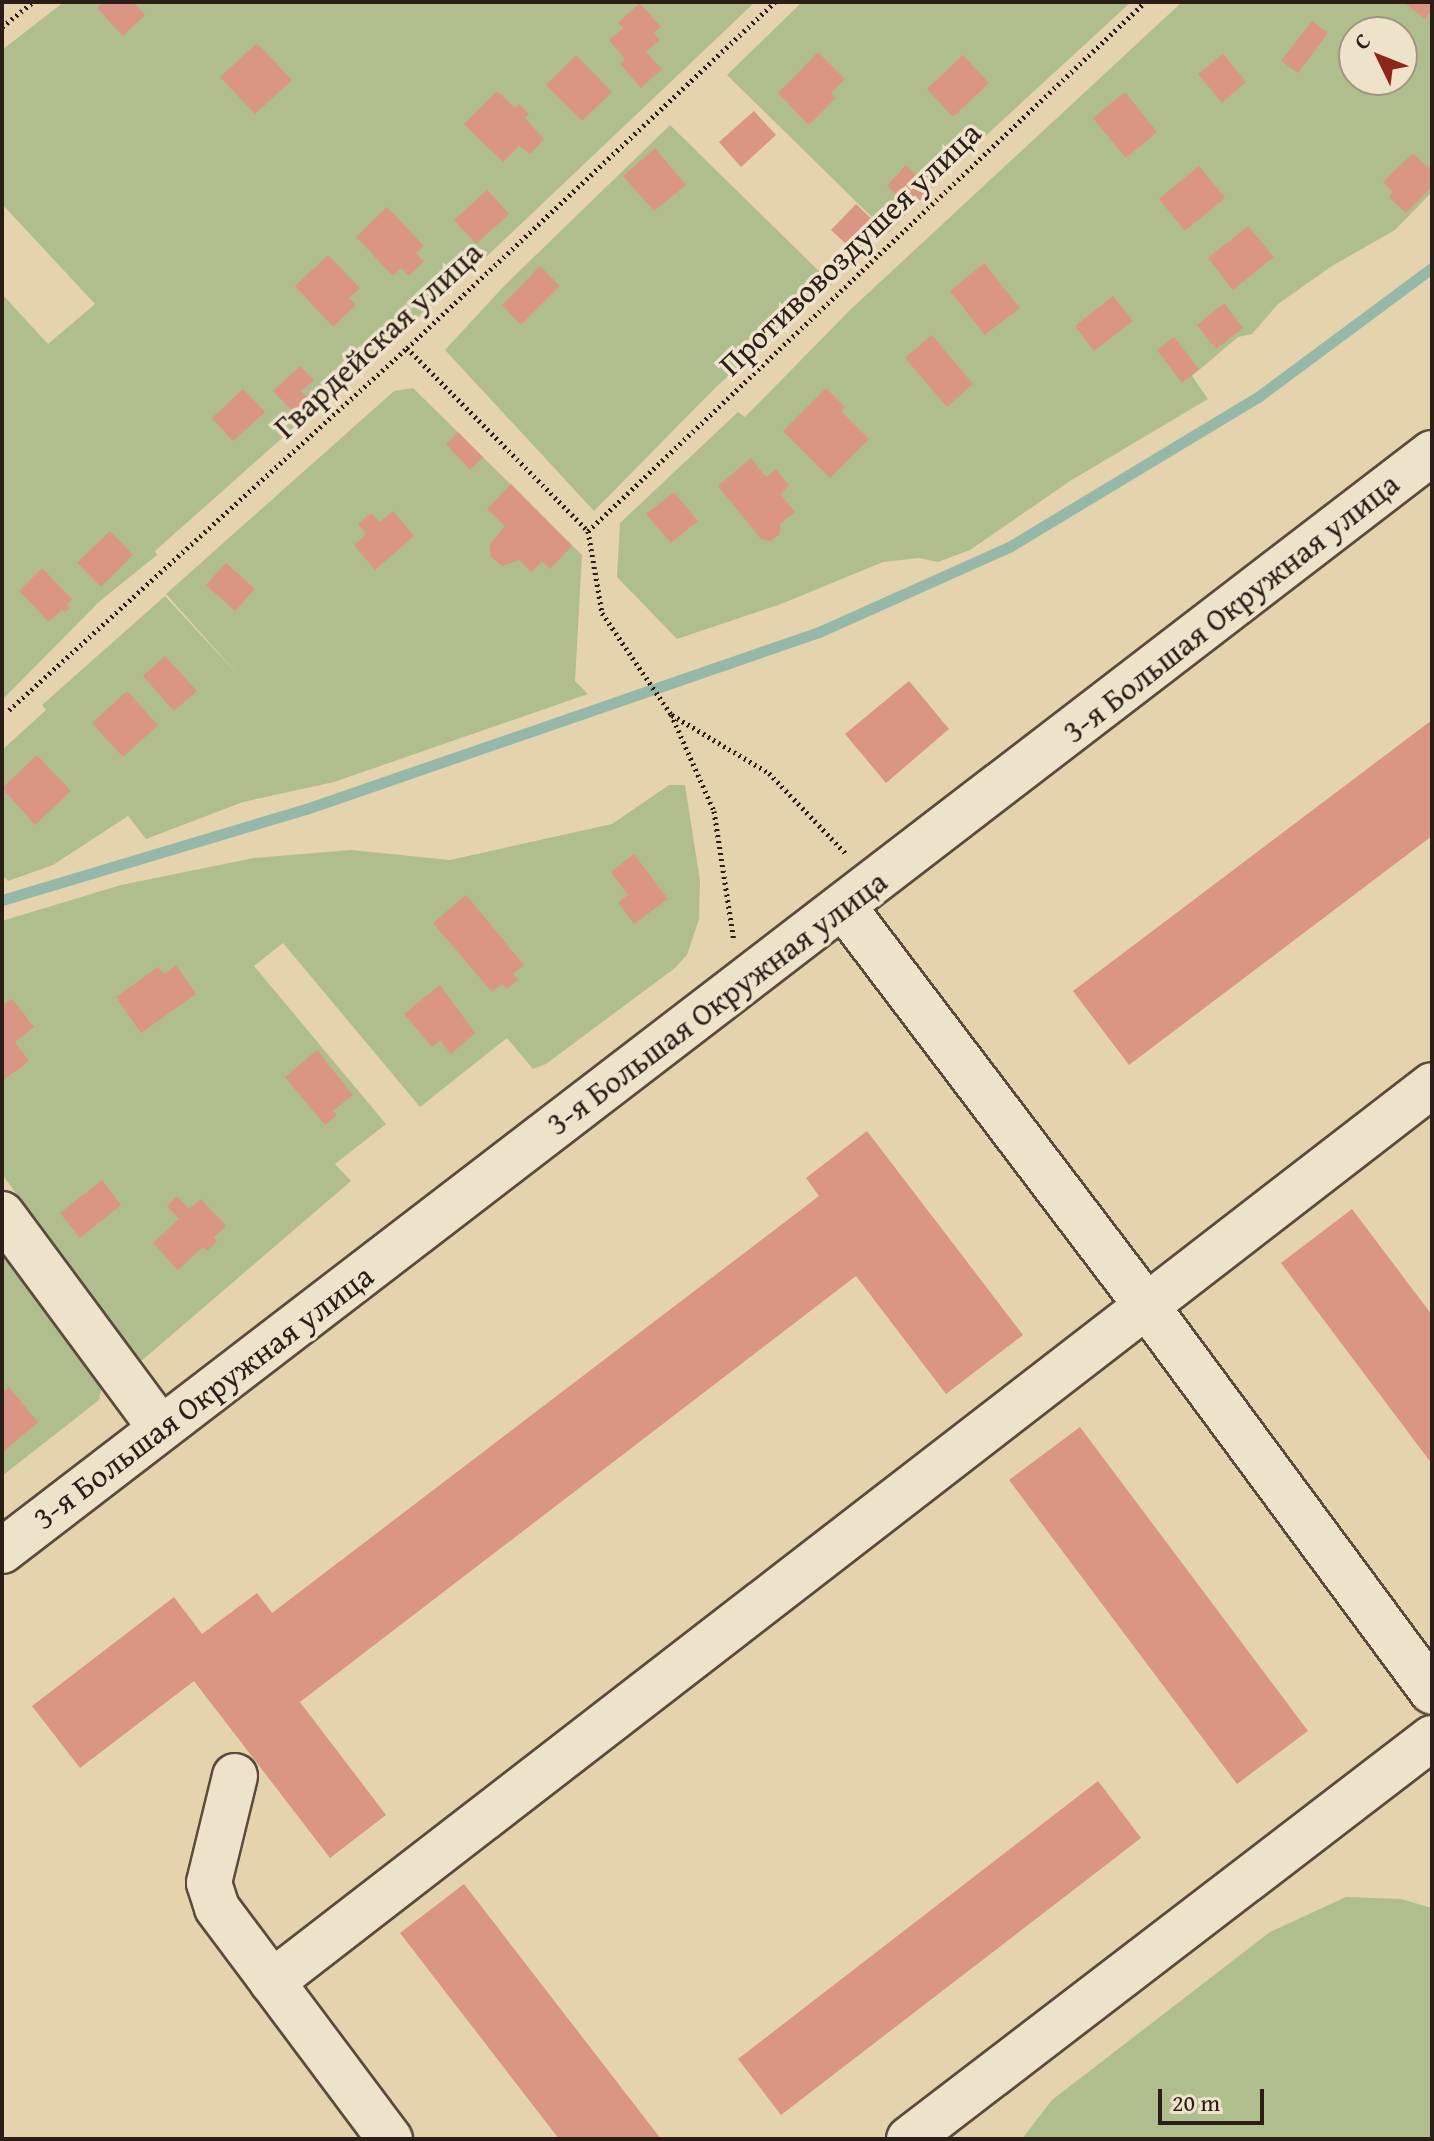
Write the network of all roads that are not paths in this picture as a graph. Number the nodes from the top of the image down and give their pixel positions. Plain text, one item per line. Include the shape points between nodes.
1 (1432, 453) edge
2 (858, 895) junction
3 (1432, 1085) edge
4 (2, 1214) edge
5 (1146, 1305) junction
6 (161, 1429) junction
7 (2, 1551) edge
8 (1432, 1692) edge
9 (1432, 1738) edge
10 (235, 1776) dead end
11 (272, 1982) junction
12 (390, 2139) edge
13 (909, 2139) edge

1 - 2 street, 3-я Большая Окружная улица
2 - 5 street
2 - 6 street, 3-я Большая Окружная улица
3 - 5 street
4 - 6 street
5 - 8 street
5 - 11 street
6 - 7 street, 3-я Большая Окружная улица
9 - 13 street
10 - 11 street via 209,1883 217,1908
11 - 12 street

